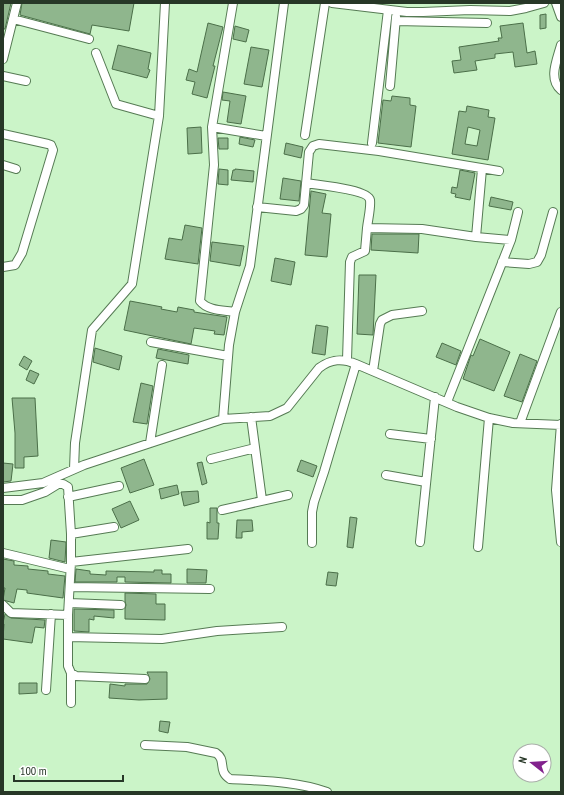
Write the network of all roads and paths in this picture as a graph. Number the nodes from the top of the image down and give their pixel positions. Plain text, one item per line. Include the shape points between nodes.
1 (17, 3) edge
2 (165, 3) edge
3 (233, 3) edge
4 (284, 3) edge
5 (325, 3) edge
6 (332, 3) edge
7 (544, 3) edge
8 (556, 3) edge
9 (470, 6) edge
10 (383, 7) edge
11 (397, 11) junction
12 (561, 17) edge
13 (13, 18) junction
14 (396, 21) junction
15 (487, 23) dead end
16 (90, 39) dead end
17 (561, 45) edge
18 (96, 53) dead end
19 (3, 58) edge
20 (3, 76) edge
21 (26, 81) dead end
22 (390, 86) dead end
23 (561, 90) edge
24 (159, 116) junction
25 (212, 127) junction
26 (3, 134) edge
27 (305, 135) dead end
28 (266, 136) junction
29 (372, 143) dead end
30 (3, 165) edge
31 (16, 168) dead end
32 (482, 169) junction
33 (499, 172) dead end
34 (306, 183) junction
35 (257, 207) junction
36 (518, 212) dead end
37 (552, 212) dead end
38 (367, 228) junction
39 (476, 237) junction
40 (511, 240) junction
41 (502, 262) junction
42 (3, 267) edge
43 (235, 312) junction
44 (422, 312) dead end
45 (561, 312) edge
46 (151, 342) dead end
47 (228, 356) junction
48 (347, 360) junction
49 (356, 364) junction
50 (162, 365) dead end
51 (373, 371) junction
52 (435, 397) junction
53 (447, 402) junction
54 (251, 417) junction
55 (489, 418) junction
56 (223, 419) junction
57 (520, 423) junction
58 (561, 425) edge
59 (390, 434) dead end
60 (431, 439) junction
61 (150, 443) junction
62 (255, 448) junction
63 (211, 459) dead end
64 (74, 469) junction
65 (386, 475) dead end
66 (426, 482) junction
67 (119, 486) dead end
68 (3, 488) edge
69 (288, 495) dead end
70 (68, 497) junction
71 (3, 500) edge
72 (262, 500) junction
73 (222, 510) dead end
74 (114, 527) dead end
75 (71, 534) junction
76 (420, 542) dead end
77 (561, 542) edge
78 (312, 543) dead end
79 (478, 547) dead end
80 (188, 549) dead end
81 (3, 552) edge
82 (71, 565) junction
83 (70, 587) junction
84 (210, 589) dead end
85 (69, 603) junction
86 (3, 605) edge
87 (121, 605) dead end
88 (51, 614) junction
89 (68, 615) junction
90 (282, 627) dead end
91 (68, 637) junction
92 (71, 673) junction
93 (145, 679) dead end
94 (46, 690) dead end
95 (71, 704) dead end
96 (145, 745) dead end
97 (295, 784) junction
98 (292, 792) edge
99 (326, 792) edge

1 - 13 street
2 - 24 street
3 - 25 street
4 - 28 street
5 - 27 street
6 - 10 street
7 - 9 street via 510,11
8 - 12 street
9 - 11 street via 423,12
10 - 11 street
10 - 29 street
11 - 14 street
13 - 16 street
13 - 19 street
14 - 15 street
14 - 22 street
17 - 23 street via 554,76 556,85
18 - 24 street via 116,104
20 - 21 street
24 - 64 street via 132,284 92,330
25 - 28 street
25 - 43 street via 214,166 200,301 203,306 209,308
26 - 42 street via 48,144 53,150 22,253 15,265
28 - 35 street
30 - 31 street
32 - 33 street
32 - 34 street via 379,151 319,144 313,146 309,152
32 - 39 street
34 - 35 street via 304,205 301,209 296,211
34 - 38 street via 355,190 367,195 370,200
35 - 43 street via 250,266
36 - 40 street
37 - 41 street via 537,262
38 - 39 street via 422,229
38 - 48 street via 365,251 352,257 350,262
39 - 40 street
40 - 41 street
41 - 53 street
43 - 47 street
44 - 51 street via 392,315 382,320
45 - 57 street
46 - 47 street
47 - 56 street
48 - 49 street
48 - 54 street via 331,361 319,368 287,408 270,416
49 - 51 street
49 - 78 street via 314,502
50 - 61 street
51 - 52 street
52 - 53 street
52 - 60 street
53 - 55 street
54 - 56 street
54 - 62 street
55 - 57 street
55 - 79 street
56 - 61 street
57 - 58 street
58 - 77 street via 556,490
59 - 60 street
60 - 66 street
61 - 64 street
62 - 63 street
62 - 72 street
64 - 68 street via 43,483
65 - 66 street
66 - 76 street
67 - 70 street
69 - 72 street
70 - 71 street via 68,486 58,484 45,492 22,500
70 - 75 street
72 - 73 street
74 - 75 street
75 - 82 street
80 - 82 street
81 - 82 street
82 - 83 street
83 - 84 street
83 - 85 street
85 - 87 street
85 - 89 street
86 - 88 street via 11,613
88 - 89 street
88 - 94 street
89 - 91 street
90 - 91 street via 218,631 162,639
91 - 92 street via 68,666
92 - 93 street via 76,676
92 - 95 street
96 - 97 street via 187,747 216,754 222,760 222,771 230,779
97 - 98 street
97 - 99 street

